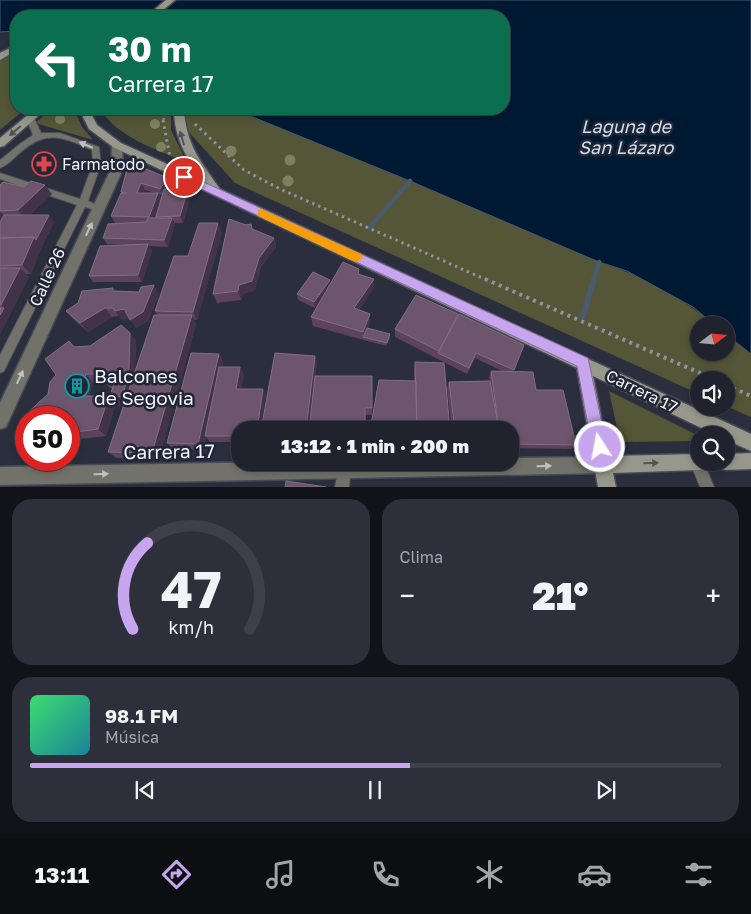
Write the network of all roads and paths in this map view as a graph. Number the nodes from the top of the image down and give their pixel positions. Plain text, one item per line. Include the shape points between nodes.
1 (171, 0) edge
2 (158, 10) edge
3 (34, 115) edge
4 (87, 115) edge
5 (163, 115) edge
6 (179, 115) edge
7 (193, 117) dead end
8 (30, 118) junction
9 (38, 136) junction
10 (0, 144) edge
11 (117, 145) junction
12 (170, 158) dead end
13 (0, 165) edge
14 (0, 176) edge
15 (217, 193) junction
16 (83, 202) junction
17 (98, 208) junction
18 (583, 362) junction
19 (0, 367) edge
20 (696, 371) edge
21 (735, 388) edge
22 (751, 396) edge
23 (0, 421) edge
24 (751, 443) edge
25 (751, 461) edge
26 (690, 462) edge
27 (735, 462) edge
28 (603, 464) junction
29 (519, 466) edge
30 (246, 471) edge
31 (344, 471) edge
32 (702, 471) edge
33 (0, 476) edge
34 (342, 486) edge
35 (607, 486) edge
36 (708, 486) edge

1 - 2 main road
3 - 8 main road
4 - 11 main road, Carrera 17 via 93,127
5 - 12 path
15 -> 6 main road via 185,148 180,134
7 - 20 path via 195,125 244,170 358,224
8 - 9 lane
8 -> 10 main road
9 - 13 lane
16 -> 9 lane via 97,164 96,149 68,138
11 - 15 main road, Carrera 17
11 - 17 street, Calle 26 via 117,169
14 - 16 lane
15 - 18 main road, Carrera 17
16 - 17 lane
16 - 19 lane
23 -> 17 street, Calle 26
18 - 24 main road, Carrera 17
18 - 28 main road
21 - 22 path
25 - 27 main road
28 -> 26 main road, Carrera 17
29 -> 28 street, Carrera 17
28 - 35 main road
33 -> 30 street, Carrera 17
31 - 34 lane
32 - 36 lane

